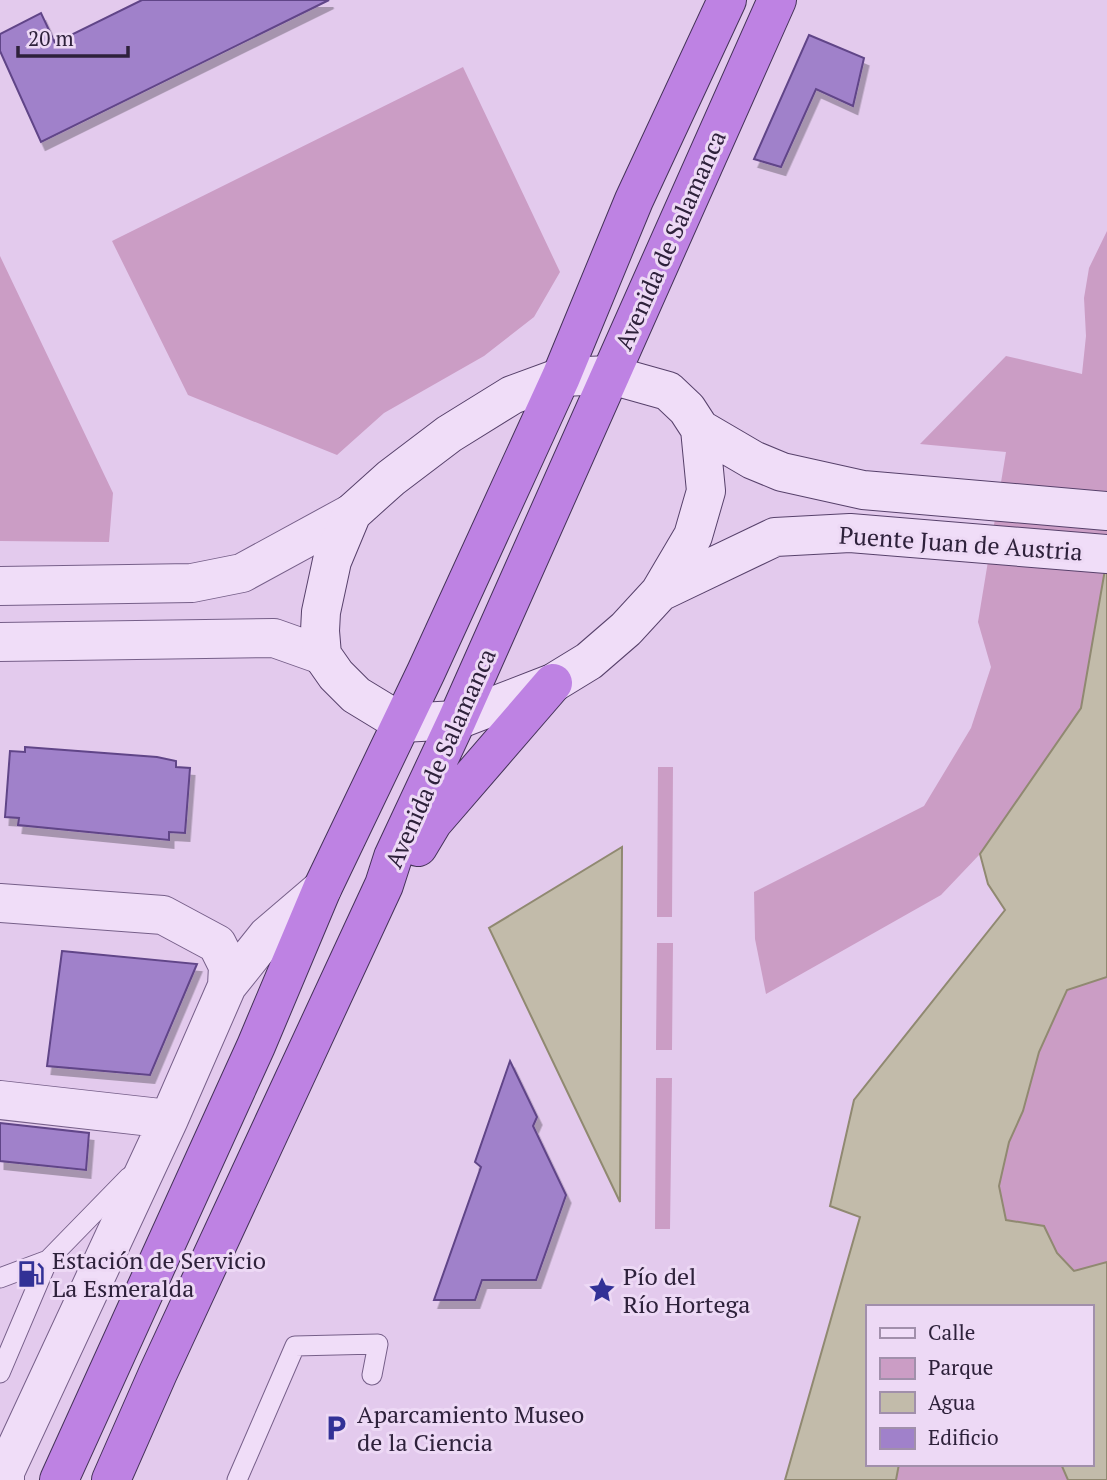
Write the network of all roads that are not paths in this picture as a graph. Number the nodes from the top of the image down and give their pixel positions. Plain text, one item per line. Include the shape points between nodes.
1 (727, 0) edge
2 (788, 0) edge
3 (770, 17) edge
4 (611, 375) junction
5 (561, 377) junction
6 (700, 429) junction
7 (1107, 510) edge
8 (352, 513) junction
9 (1107, 554) edge
10 (0, 586) edge
11 (660, 592) junction
12 (0, 642) edge
13 (322, 655) junction
14 (553, 683) junction
15 (457, 720) junction
16 (402, 723) junction
17 (384, 885) junction
18 (322, 889) junction
19 (0, 903) edge
20 (227, 986) junction
21 (0, 1100) edge
22 (163, 1131) junction
23 (48, 1259) junction
24 (0, 1278) edge
25 (0, 1373) edge
26 (372, 1375) dead end
27 (4, 1465) edge
28 (60, 1480) edge
29 (111, 1480) edge
30 (237, 1480) edge

1 - 5 highway, Avenida de Salamanca via 634,200
2 - 3 lane, Avenida de Salamanca
3 - 4 highway, Avenida de Salamanca
4 - 5 main road
4 - 6 main road via 668,391
4 - 15 highway, Avenida de Salamanca
5 - 8 main road via 512,395 449,434
5 - 16 highway, Avenida de Salamanca
6 - 7 main road, Puente Juan de Austria via 782,472 863,490
6 - 11 main road via 706,491 693,536
8 - 10 main road via 243,573 192,583
8 - 13 main road via 332,561 321,622
9 - 11 main road, Puente Juan de Austria via 850,533 775,537
11 - 14 main road via 589,661
12 - 13 main road via 274,638
13 - 16 main road via 356,695
14 - 15 main road
14 - 17 highway
15 - 16 main road
15 - 17 highway, Avenida de Salamanca
16 - 18 highway, Avenida de Salamanca
17 - 29 highway, Avenida de Salamanca
18 - 20 main road, Avenida de Salamanca via 267,936
18 - 28 highway, Avenida de Salamanca
19 - 20 main road via 163,915 217,944 228,966
20 - 22 main road, Avenida de Salamanca
21 - 22 main road
22 - 23 lane via 116,1192
22 - 27 main road, Avenida de Salamanca
23 - 24 lane
23 - 25 lane
26 - 30 lane via 378,1344 295,1346

